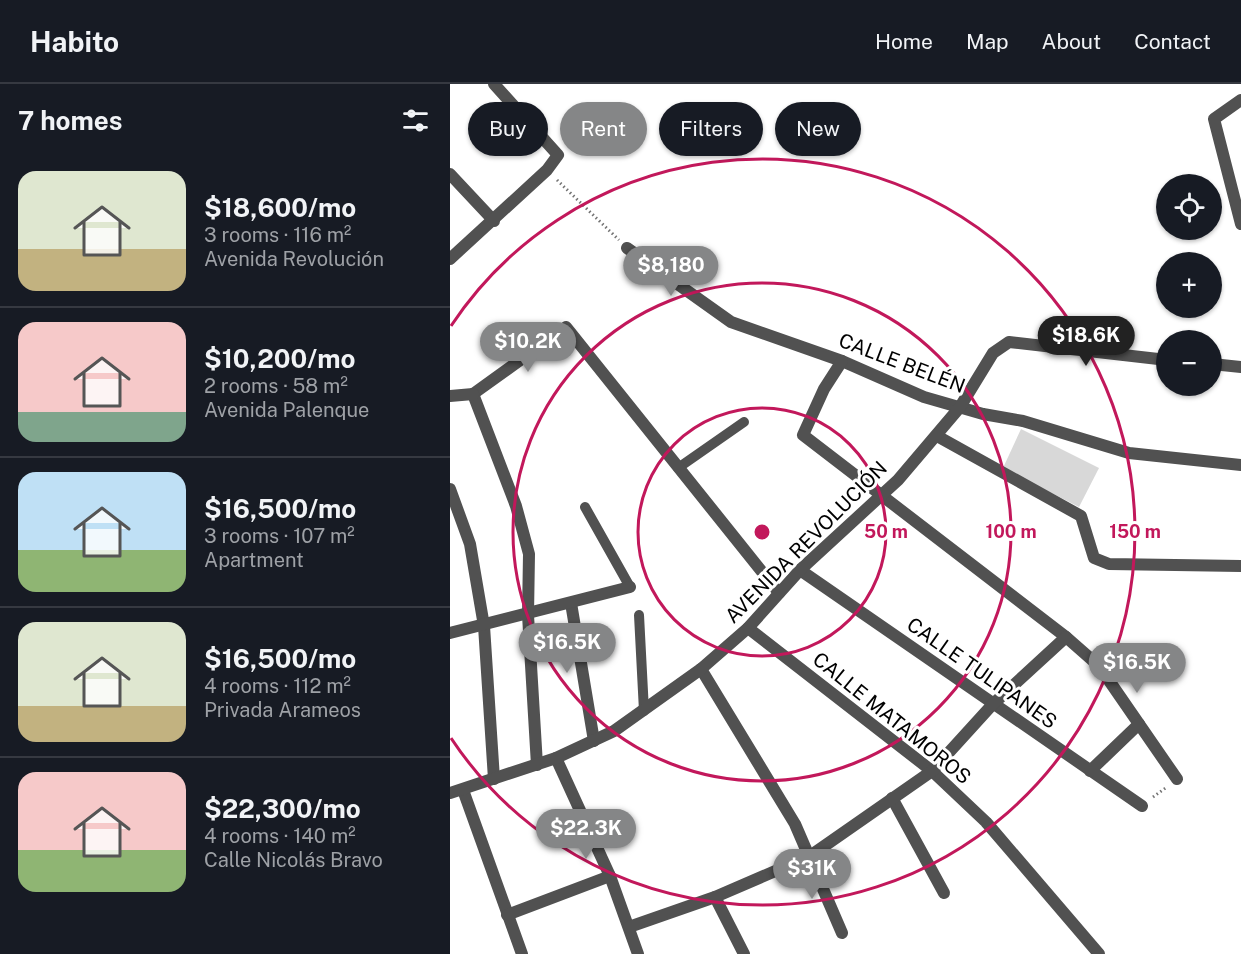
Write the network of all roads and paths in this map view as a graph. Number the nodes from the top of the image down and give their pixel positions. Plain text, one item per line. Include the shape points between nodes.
1 (494, 84) edge
2 (1241, 100) edge
3 (547, 170) junction
4 (450, 174) edge
5 (494, 221) junction
6 (1241, 224) edge
7 (627, 248) joint
8 (450, 259) edge
9 (1156, 359) edge
10 (842, 361) junction
11 (1222, 365) edge
12 (1241, 367) edge
13 (472, 394) junction
14 (450, 396) edge
15 (960, 407) junction
16 (744, 422) dead end
17 (937, 436) junction
18 (1241, 465) edge
19 (678, 468) junction
20 (450, 489) edge
21 (881, 497) junction
22 (585, 507) dead end
23 (1241, 566) edge
24 (800, 570) junction
25 (630, 587) joint
26 (778, 593) junction
27 (571, 603) junction
28 (528, 615) junction
29 (639, 615) dead end
30 (484, 626) junction
31 (748, 628) junction
32 (450, 633) edge
33 (1066, 637) junction
34 (701, 669) junction
35 (992, 705) junction
36 (644, 711) junction
37 (1139, 723) junction
38 (594, 741) junction
39 (556, 758) junction
40 (537, 765) junction
41 (932, 771) junction
42 (1090, 771) junction
43 (1177, 778) joint
44 (494, 779) junction
45 (463, 790) junction
46 (450, 793) edge
47 (892, 798) junction
48 (1142, 806) joint
49 (810, 856) junction
50 (610, 876) junction
51 (944, 893) dead end
52 (715, 897) junction
53 (507, 915) junction
54 (629, 927) junction
55 (842, 933) dead end
56 (522, 954) edge
57 (638, 954) edge
58 (744, 954) edge
59 (1099, 954) edge

1 - 3 street via 558,155
2 - 6 street via 1214,119
3 - 5 street
3 - 7 path
4 - 5 street
5 - 8 street
7 - 10 street, CALLE BELÉN via 731,322
9 - 15 street, AVENIDA REVOLUCIÓN via 1009,342 993,352
10 - 15 street, CALLE BELÉN via 924,397
10 - 21 street via 803,435
11 - 12 street
13 - 14 street
13 - 19 street via 566,327
13 - 28 street via 516,506 529,554
15 - 17 street, AVENIDA REVOLUCIÓN
15 - 18 street, CALLE BELÉN via 1023,421 1129,453
16 - 19 street
17 - 21 street, AVENIDA REVOLUCIÓN
17 - 23 street via 1081,516 1094,558 1109,564
19 - 26 street
20 - 30 street via 470,544
21 - 24 street, AVENIDA REVOLUCIÓN
21 - 33 street
22 - 25 street
24 - 26 street, AVENIDA REVOLUCIÓN
24 - 35 street, CALLE TULIPANES
25 - 27 street
26 - 31 street, AVENIDA REVOLUCIÓN
27 - 28 street
27 - 38 street
28 - 30 street
28 - 40 street
29 - 36 street
30 - 32 street
30 - 44 street
31 - 34 street, AVENIDA REVOLUCIÓN
31 - 41 street, CALLE MATAMOROS
33 - 35 street
33 - 37 street via 1100,666
34 - 36 street, AVENIDA REVOLUCIÓN
34 - 49 street via 795,824
35 - 41 street
35 - 42 street, CALLE TULIPANES
36 - 38 street, AVENIDA REVOLUCIÓN
37 - 42 street
37 - 43 street
38 - 39 street, AVENIDA REVOLUCIÓN
39 - 40 street, AVENIDA REVOLUCIÓN
39 - 50 street
40 - 44 street, AVENIDA REVOLUCIÓN
41 - 47 street
41 - 59 street, CALLE MATAMOROS via 986,822
42 - 48 street, CALLE TULIPANES
43 - 48 path
44 - 45 street, AVENIDA REVOLUCIÓN
45 - 46 street, AVENIDA REVOLUCIÓN
45 - 53 street
47 - 49 street
47 - 51 street
49 - 52 street
49 - 55 street
50 - 53 street
50 - 54 street
52 - 54 street
52 - 58 street
53 - 56 street
54 - 57 street

